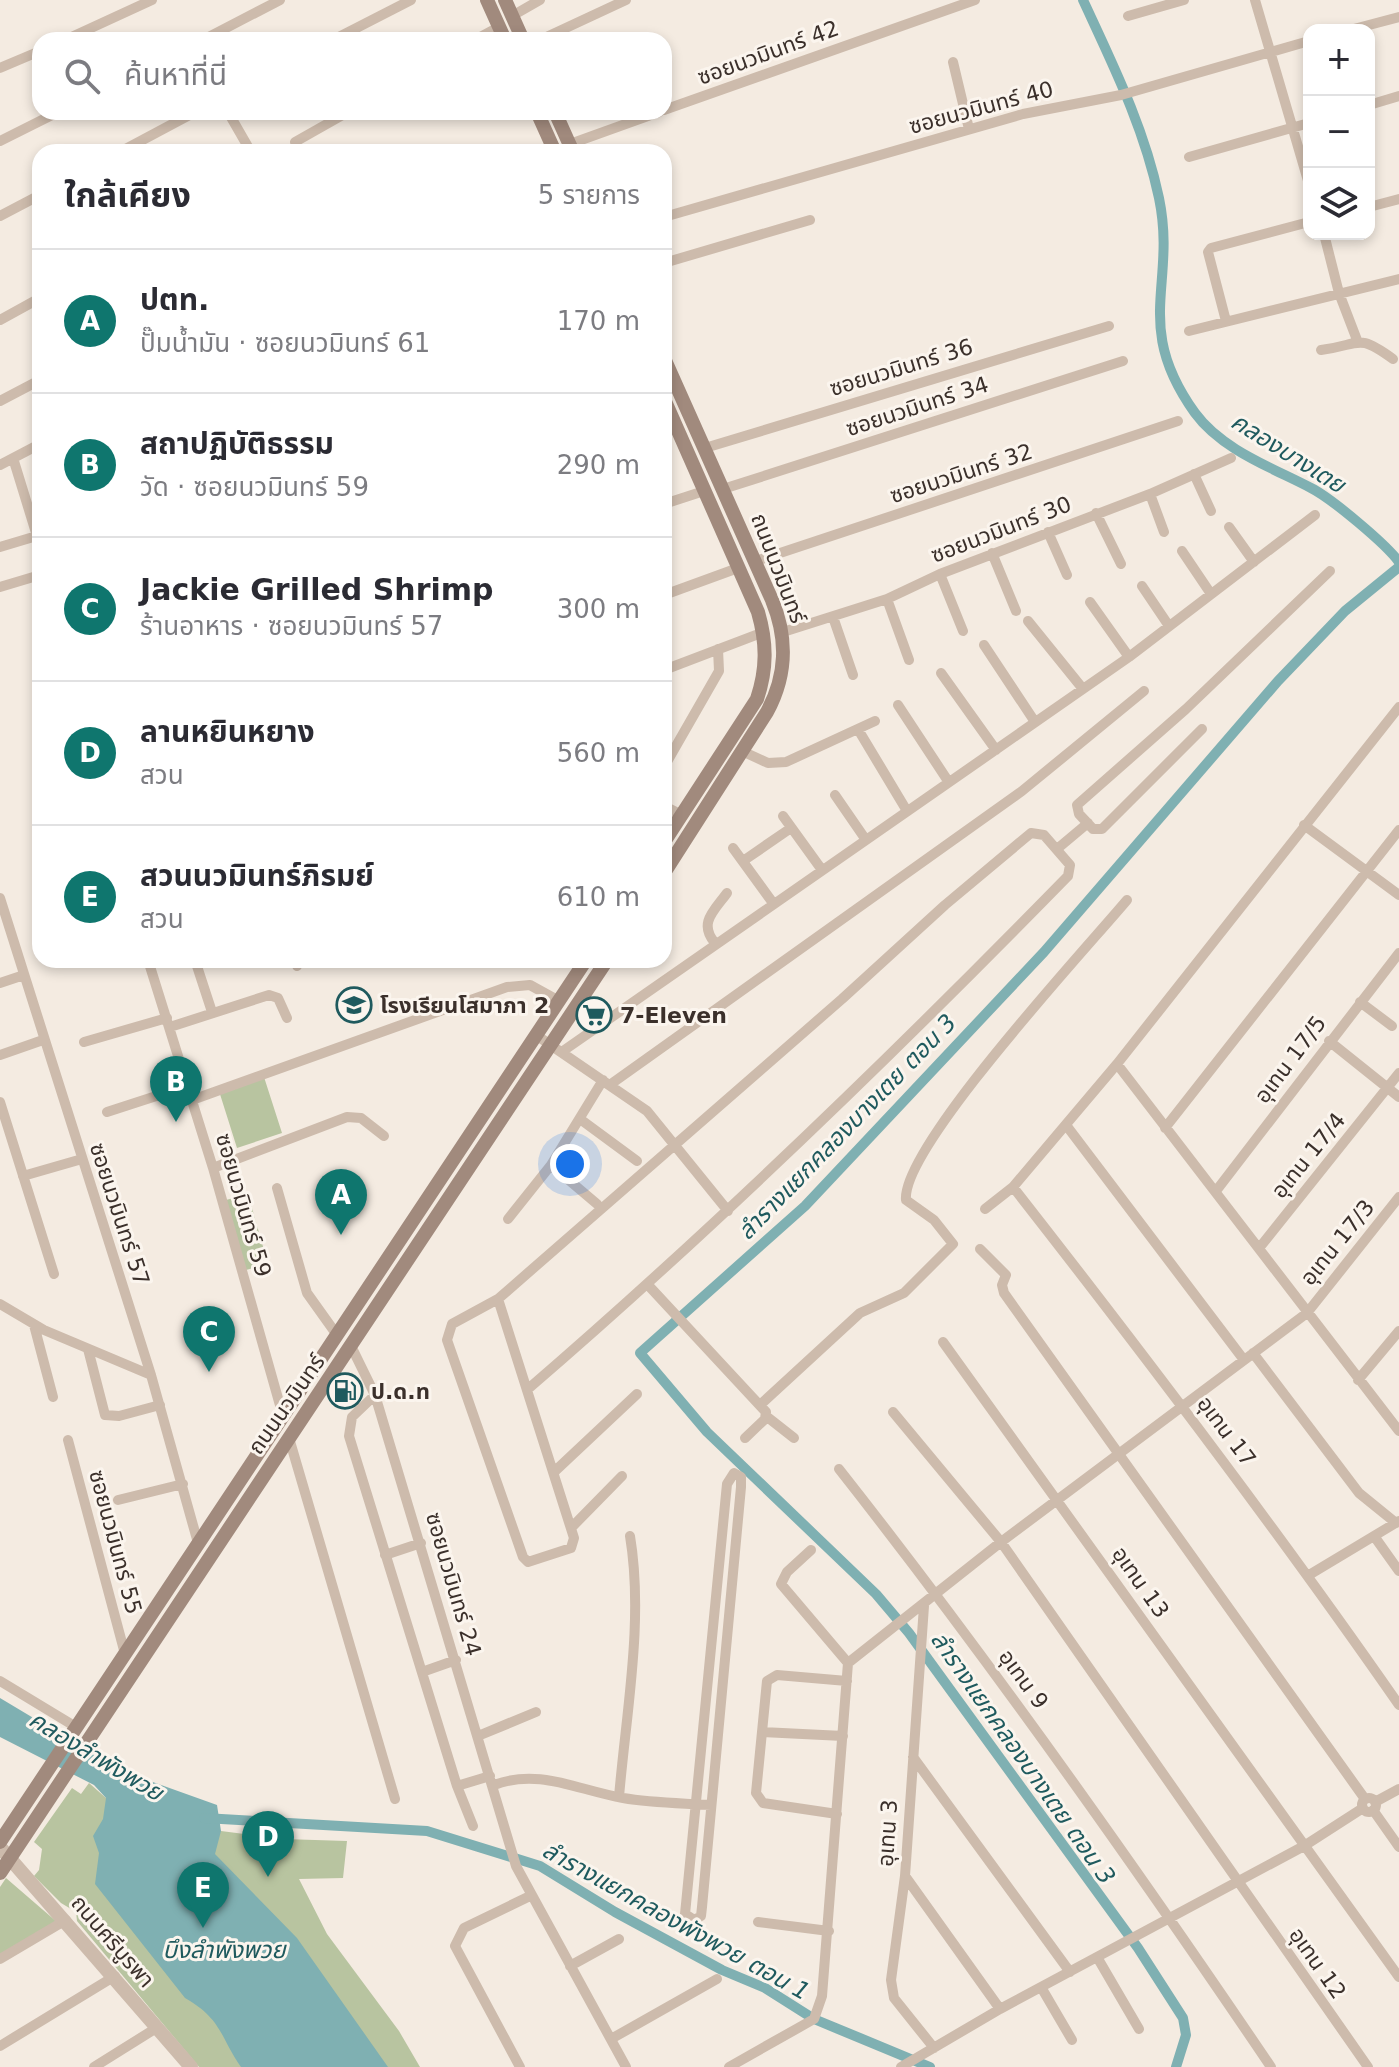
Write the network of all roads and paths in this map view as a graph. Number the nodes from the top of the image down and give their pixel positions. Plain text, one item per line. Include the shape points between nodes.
1 (152, 0) edge
2 (280, 0) edge
3 (411, 0) edge
4 (487, 0) edge
5 (505, 0) edge
6 (540, 0) edge
7 (626, 0) edge
8 (975, 0) edge
9 (1184, 0) edge
10 (1255, 0) edge
11 (512, 16) junction
12 (1128, 16) dead end
13 (1399, 17) edge
14 (1373, 24) edge
15 (82, 32) edge
16 (218, 32) edge
17 (349, 32) edge
18 (502, 32) edge
19 (519, 32) edge
20 (557, 32) edge
21 (1303, 43) edge
22 (1271, 52) junction
23 (32, 54) edge
24 (953, 62) dead end
25 (0, 68) edge
26 (1399, 96) edge
27 (1375, 103) edge
28 (672, 107) edge
29 (42, 120) edge
30 (180, 120) edge
31 (233, 120) edge
32 (334, 120) edge
33 (541, 120) edge
34 (559, 120) edge
35 (640, 120) edge
36 (1303, 125) edge
37 (1291, 128) junction
38 (969, 129) junction
39 (0, 141) edge
40 (295, 142) dead end
41 (135, 144) edge
42 (246, 144) edge
43 (552, 144) edge
44 (569, 144) edge
45 (581, 144) edge
46 (1189, 157) dead end
47 (1304, 168) edge
48 (32, 199) edge
49 (1399, 199) edge
50 (1375, 205) edge
51 (672, 215) edge
52 (0, 216) edge
53 (810, 220) dead end
54 (1303, 224) edge
55 (1326, 240) edge
56 (672, 261) edge
57 (1399, 279) edge
58 (1339, 293) junction
59 (32, 302) edge
60 (0, 320) edge
61 (1226, 321) junction
62 (1109, 326) dead end
63 (1189, 331) dead end
64 (1357, 340) junction
65 (1321, 350) dead end
66 (1393, 359) dead end
67 (1123, 361) dead end
68 (672, 376) edge
69 (32, 384) edge
70 (0, 401) edge
71 (672, 417) edge
72 (1178, 421) dead end
73 (32, 448) edge
74 (705, 448) junction
75 (13, 458) junction
76 (1231, 458) dead end
77 (0, 465) edge
78 (1194, 474) junction
79 (723, 489) junction
80 (704, 491) junction
81 (1150, 494) junction
82 (672, 501) edge
83 (1211, 511) dead end
84 (1096, 513) junction
85 (1315, 515) dead end
86 (32, 517) edge
87 (1229, 527) dead end
88 (1048, 532) junction
89 (1164, 532) dead end
90 (32, 538) edge
91 (0, 547) edge
92 (1182, 551) dead end
93 (992, 553) junction
94 (756, 561) junction
95 (1254, 562) junction
96 (1121, 564) dead end
97 (738, 568) junction
98 (1330, 571) dead end
99 (940, 574) junction
100 (1067, 575) dead end
101 (32, 577) edge
102 (1142, 586) dead end
103 (0, 587) edge
104 (672, 592) edge
105 (1211, 594) junction
106 (887, 599) junction
107 (1090, 602) dead end
108 (1016, 611) dead end
109 (833, 617) junction
110 (1028, 621) dead end
111 (1169, 626) junction
112 (963, 631) dead end
113 (764, 632) junction
114 (783, 632) junction
115 (984, 645) dead end
116 (718, 649) junction
117 (1129, 657) junction
118 (909, 660) dead end
119 (672, 667) edge
120 (941, 673) dead end
121 (853, 675) dead end
122 (1083, 689) junction
123 (1144, 691) dead end
124 (898, 705) dead end
125 (1399, 707) edge
126 (875, 721) dead end
127 (1035, 722) junction
128 (1202, 729) dead end
129 (859, 731) junction
130 (996, 750) junction
131 (744, 752) junction
132 (672, 753) edge
133 (948, 781) junction
134 (835, 795) dead end
135 (672, 810) edge
136 (907, 811) junction
137 (682, 815) junction
138 (783, 816) dead end
139 (1088, 823) junction
140 (1304, 825) junction
141 (791, 828) junction
142 (672, 830) edge
143 (1399, 830) edge
144 (866, 840) junction
145 (733, 848) dead end
146 (1057, 849) junction
147 (672, 861) edge
148 (743, 861) junction
149 (822, 870) junction
150 (1368, 872) junction
151 (727, 893) dead end
152 (1399, 895) edge
153 (0, 898) edge
154 (1127, 900) dead end
155 (773, 903) junction
156 (715, 943) junction
157 (1399, 953) edge
158 (151, 968) edge
159 (198, 968) edge
160 (581, 968) edge
161 (602, 968) edge
162 (24, 975) junction
163 (0, 983) edge
164 (559, 1001) junction
165 (1360, 1002) junction
166 (212, 1012) junction
167 (287, 1018) dead end
168 (169, 1022) junction
169 (1392, 1026) dead end
170 (536, 1035) junction
171 (43, 1040) junction
172 (1329, 1041) junction
173 (84, 1042) dead end
174 (557, 1048) junction
175 (0, 1055) edge
176 (1117, 1064) junction
177 (1399, 1073) edge
178 (607, 1082) junction
179 (187, 1086) junction
180 (1388, 1088) junction
181 (1399, 1097) edge
182 (192, 1100) junction
183 (0, 1102) edge
184 (107, 1112) dead end
185 (580, 1119) junction
186 (1066, 1125) junction
187 (1165, 1128) junction
188 (384, 1136) dead end
189 (673, 1143) junction
190 (82, 1159) junction
191 (637, 1161) dead end
192 (551, 1165) junction
193 (213, 1168) junction
194 (23, 1176) junction
195 (1013, 1187) junction
196 (277, 1188) dead end
197 (1216, 1191) junction
198 (1399, 1197) edge
199 (597, 1204) dead end
200 (985, 1209) dead end
201 (728, 1211) junction
202 (508, 1219) dead end
203 (1260, 1247) junction
204 (980, 1249) dead end
205 (54, 1274) dead end
206 (648, 1285) junction
207 (498, 1299) junction
208 (0, 1306) edge
209 (1307, 1313) junction
210 (34, 1325) junction
211 (1399, 1331) edge
212 (337, 1335) junction
213 (943, 1342) dead end
214 (352, 1348) junction
215 (88, 1349) junction
216 (1253, 1353) junction
217 (1244, 1360) junction
218 (151, 1375) junction
219 (1358, 1380) junction
220 (528, 1389) junction
221 (637, 1394) dead end
222 (375, 1395) junction
223 (53, 1397) dead end
224 (160, 1405) junction
225 (760, 1405) junction
226 (1183, 1406) junction
227 (893, 1412) dead end
228 (283, 1416) junction
229 (766, 1416) junction
230 (1399, 1431) edge
231 (289, 1438) junction
232 (745, 1438) dead end
233 (794, 1438) dead end
234 (68, 1440) dead end
235 (1120, 1455) junction
236 (839, 1469) dead end
237 (554, 1472) junction
238 (622, 1476) dead end
239 (183, 1484) junction
240 (118, 1500) dead end
241 (1059, 1501) junction
242 (1398, 1522) edge
243 (571, 1528) junction
244 (630, 1536) dead end
245 (1374, 1536) junction
246 (1001, 1542) junction
247 (198, 1543) junction
248 (421, 1543) junction
249 (811, 1550) dead end
250 (385, 1555) junction
251 (1399, 1571) edge
252 (1309, 1575) junction
253 (938, 1594) junction
254 (924, 1606) junction
255 (125, 1654) junction
256 (456, 1660) junction
257 (848, 1663) junction
258 (422, 1672) junction
259 (0, 1681) edge
260 (847, 1681) junction
261 (1399, 1705) edge
262 (536, 1712) dead end
263 (73, 1732) junction
264 (762, 1732) junction
265 (478, 1736) junction
266 (843, 1736) junction
267 (913, 1757) junction
268 (492, 1780) junction
269 (457, 1786) junction
270 (1399, 1789) edge
271 (619, 1797) junction
272 (395, 1799) dead end
273 (695, 1804) junction
274 (711, 1805) junction
275 (1369, 1805) junction
276 (837, 1814) junction
277 (473, 1826) dead end
278 (0, 1844) edge
279 (1304, 1846) junction
280 (1399, 1847) edge
281 (4, 1867) edge
282 (905, 1876) junction
283 (1236, 1881) junction
284 (530, 1896) junction
285 (1170, 1917) junction
286 (66, 1920) junction
287 (758, 1922) dead end
288 (829, 1931) junction
289 (619, 1939) dead end
290 (1097, 1957) junction
291 (0, 1959) edge
292 (570, 1966) junction
293 (1070, 1972) junction
294 (115, 1976) junction
295 (1399, 1977) edge
296 (717, 1979) dead end
297 (1041, 1987) junction
298 (1000, 2009) junction
299 (158, 2027) junction
300 (1139, 2029) dead end
301 (611, 2039) junction
302 (1072, 2040) dead end
303 (0, 2046) edge
304 (933, 2049) junction
305 (904, 2066) edge
306 (94, 2067) edge
307 (191, 2067) edge
308 (520, 2067) edge
309 (626, 2067) edge
310 (729, 2067) edge
311 (1271, 2067) edge
312 (1368, 2067) edge

1 - 15 street
2 - 16 street
3 - 17 street
4 - 18 main road
5 - 11 main road
6 - 11 street
7 - 20 street
8 - 28 street, ซอยนวมินทร์ 42
9 - 12 street
10 - 22 street
11 - 19 main road
13 - 14 street
21 - 22 street, ซอยนวมินทร์ 40
22 - 37 street
22 - 38 street, ซอยนวมินทร์ 40 via 1121,95
23 - 25 street
24 - 38 street
26 - 27 street
29 - 39 street
30 - 41 street
31 - 42 street
32 - 40 street
33 - 43 main road
34 - 44 main road
35 - 45 street, ซอยนวมินทร์ 42
36 - 37 street
37 - 46 street
37 - 47 street
38 - 51 street, ซอยนวมินทร์ 40
48 - 52 street
49 - 50 street
53 - 56 street
54 - 61 street via 1211,248
55 - 58 street
57 - 58 street
58 - 61 street
58 - 64 street
59 - 60 street
61 - 63 street
62 - 74 street, ซอยนวมินทร์ 36
64 - 65 street
64 - 66 street
67 - 79 street, ซอยนวมินทร์ 34
68 - 74 main road, ถนนนวมินทร์
69 - 70 street
71 - 80 main road, ถนนนวมินทร์
72 - 94 street, ซอยนวมินทร์ 32
73 - 75 street
74 - 79 main road, ถนนนวมินทร์
75 - 77 street
75 - 86 street
76 - 78 street, ซอยนวมินทร์ 30
78 - 81 street, ซอยนวมินทร์ 30
78 - 83 street
79 - 94 main road, ถนนนวมินทร์
80 - 82 street
80 - 97 main road, ถนนนวมินทร์
81 - 84 street, ซอยนวมินทร์ 30
81 - 89 street
84 - 88 street, ซอยนวมินทร์ 30
84 - 96 street
85 - 95 street
87 - 95 street
88 - 93 street, ซอยนวมินทร์ 30
88 - 100 street
90 - 91 street
92 - 105 street
93 - 99 street, ซอยนวมินทร์ 30
93 - 108 street
94 - 114 main road, ถนนนวมินทร์
95 - 105 street
97 - 104 street
97 - 113 main road, ถนนนวมินทร์
98 - 139 street via 1077,805
99 - 106 street, ซอยนวมินทร์ 30
99 - 112 street
101 - 103 street
102 - 111 street
105 - 111 street
106 - 109 street, ซอยนวมินทร์ 30
106 - 118 street
107 - 117 street
109 - 114 street, ซอยนวมินทร์ 30
109 - 121 street
110 - 122 street
111 - 117 street
113 - 116 street
113 - 137 main road, ถนนนวมินทร์ via 765,665 757,699
114 - 131 main road, ถนนนวมินทร์ via 779,684
115 - 127 street
116 - 119 street
116 - 132 street via 719,671
117 - 122 street
120 - 130 street
122 - 127 street
123 - 178 street via 1022,791
124 - 133 street
125 - 140 street
126 - 129 street
127 - 130 street
128 - 139 street via 1102,829
129 - 131 street via 777,764
129 - 136 street
130 - 133 street
131 - 147 main road, ถนนนวมินทร์
133 - 136 street
134 - 144 street
135 - 137 street
136 - 144 street
137 - 142 main road, ถนนนวมินทร์
138 - 141 street
139 - 146 street
140 - 150 street
140 - 176 street
141 - 148 street
141 - 149 street
143 - 150 street
144 - 149 street
145 - 148 street
146 - 189 street via 1044,835 1031,833
146 - 201 street via 1070,865 1068,876
148 - 155 street
149 - 155 street
150 - 152 street
150 - 187 street
151 - 156 street via 707,921 707,934
153 - 162 street, ซอยนวมินทร์ 57
154 - 225 street via 963,1093 917,1161 906,1200 934,1220 953,1244 904,1293 860,1313
155 - 156 street
156 - 174 street
157 - 165 street, อุเทน 17/5
158 - 168 street, ซอยนวมินทร์ 59
159 - 166 street
160 - 164 main road, ถนนนวมินทร์
161 - 174 main road, ถนนนวมินทร์
162 - 163 street
162 - 171 street, ซอยนวมินทร์ 57
164 - 170 main road, ถนนนวมินทร์
164 - 182 street via 530,985 516,985
165 - 169 street
165 - 172 street, อุเทน 17/5
166 - 167 street via 269,995 278,998
166 - 168 street
168 - 173 street
168 - 179 street, ซอยนวมินทร์ 59
170 - 174 street
170 - 212 main road, ถนนนวมินทร์
171 - 175 street
171 - 190 street, ซอยนวมินทร์ 57
172 - 180 street
172 - 197 street, อุเทน 17/5
174 - 178 street
174 - 214 main road, ถนนนวมินทร์
176 - 186 street
176 - 187 street
177 - 180 street, อุเทน 17/4
178 - 185 street
178 - 189 street via 647,1111
179 - 182 street, ซอยนวมินทร์ 59
179 - 184 street
180 - 181 street
180 - 203 street, อุเทน 17/4
182 - 193 street, ซอยนวมินทร์ 59
183 - 194 street
185 - 191 street
185 - 192 street
186 - 195 street
186 - 217 street
187 - 197 street
188 - 193 street via 361,1118 347,1117
189 - 201 street
189 - 207 street
190 - 194 street
190 - 218 street, ซอยนวมินทร์ 57
192 - 199 street
192 - 202 street
193 - 228 street, ซอยนวมินทร์ 59
194 - 205 street
195 - 200 street
195 - 226 street, อุเทน 17
196 - 212 street via 307,1293
197 - 203 street
198 - 209 street, อุเทน 17/3
201 - 206 street
203 - 209 street
204 - 235 street via 1006,1275 1004,1293
206 - 220 street
206 - 225 street
207 - 220 street
207 - 243 street via 452,1324 447,1340 523,1557 535,1562 571,1548
208 - 210 street
209 - 216 street, อุเทน 17/3
209 - 219 street
210 - 215 street
210 - 223 street
211 - 219 street
212 - 214 main road
212 - 228 main road, ถนนนวมินทร์
213 - 241 street, อุเทน 13
214 - 222 street, ซอยนวมินทร์ 24
214 - 231 main road, ถนนนวมินทร์
215 - 218 street
215 - 224 street via 105,1415
216 - 217 street, อุเทน 17/3
216 - 242 street via 1359,1493
217 - 226 street, อุเทน 17/3
218 - 224 street, ซอยนวมินทร์ 57
219 - 230 street
220 - 237 street
221 - 237 street
222 - 248 street, ซอยนวมินทร์ 24
222 - 250 street via 348,1427
224 - 239 street, ซอยนวมินทร์ 57
225 - 229 street
226 - 235 street, อุเทน 17/3
226 - 252 street, อุเทน 17
227 - 246 street, อุเทน 12
228 - 247 main road, ถนนนวมินทร์
229 - 232 street
229 - 233 street
231 - 272 street
231 - 281 main road, ถนนนวมินทร์
234 - 255 street, ซอยนวมินทร์ 55
235 - 241 street, อุเทน 17/3
235 - 275 street
236 - 253 street, อุเทน 9
237 - 243 street
238 - 243 street
239 - 240 street
239 - 247 street, ซอยนวมินทร์ 57
241 - 246 street, อุเทน 17/3
241 - 279 street, อุเทน 13
242 - 245 street
244 - 271 street via 632,1645
245 - 251 street
245 - 252 street
246 - 253 street, อุเทน 17/3
246 - 283 street, อุเทน 12
247 - 255 main road, ถนนนวมินทร์
248 - 250 street
248 - 256 street, ซอยนวมินทร์ 24
249 - 257 street via 781,1584
250 - 258 street
252 - 261 street, อุเทน 17
253 - 254 street, อุเทน 17/3
253 - 285 street, อุเทน 9
254 - 257 street, อุเทน 17/3
254 - 267 street, อุเทน 3
255 - 263 main road, ถนนนวมินทร์
256 - 258 street
256 - 265 street, ซอยนวมินทร์ 24
257 - 260 street
258 - 269 street
259 - 263 street
260 - 264 street via 771,1676 764,1686
260 - 266 street
262 - 265 street
263 - 278 main road, ถนนนวมินทร์
264 - 266 street
264 - 276 street via 758,1799
265 - 268 street, ซอยนวมินทร์ 24
266 - 276 street
267 - 282 street, อุเทน 3
267 - 293 street
268 - 269 street
268 - 271 street via 540,1777
268 - 284 street, ซอยนวมินทร์ 24
269 - 277 street
270 - 275 street
271 - 273 street
273 - 274 street
273 - 274 street via 685,1914 694,1920 701,1916
273 - 274 street via 727,1484 734,1473 741,1477 741,1487
275 - 279 street
275 - 280 street
276 - 288 street
278 - 281 street, ถนนศรีบูรพา
279 - 283 street
279 - 295 street, อุเทน 13
281 - 286 street, ถนนศรีบูรพา
282 - 298 street
282 - 304 street, อุเทน 3 via 893,1959 894,1998
283 - 285 street
283 - 312 street, อุเทน 12
284 - 292 street, ซอยนวมินทร์ 24
284 - 308 street via 464,1928 455,1946
285 - 290 street
285 - 311 street, อุเทน 9
286 - 291 street
286 - 294 street, ถนนศรีบูรพา
287 - 288 street
288 - 310 street via 814,2016
289 - 292 street
290 - 293 street
290 - 300 street
292 - 301 street, ซอยนวมินทร์ 24
293 - 297 street
294 - 299 street, ถนนศรีบูรพา
294 - 303 street
296 - 301 street
297 - 298 street
297 - 302 street
298 - 304 street
299 - 306 street
299 - 307 street, ถนนศรีบูรพา
301 - 309 street, ซอยนวมินทร์ 24
304 - 305 street

